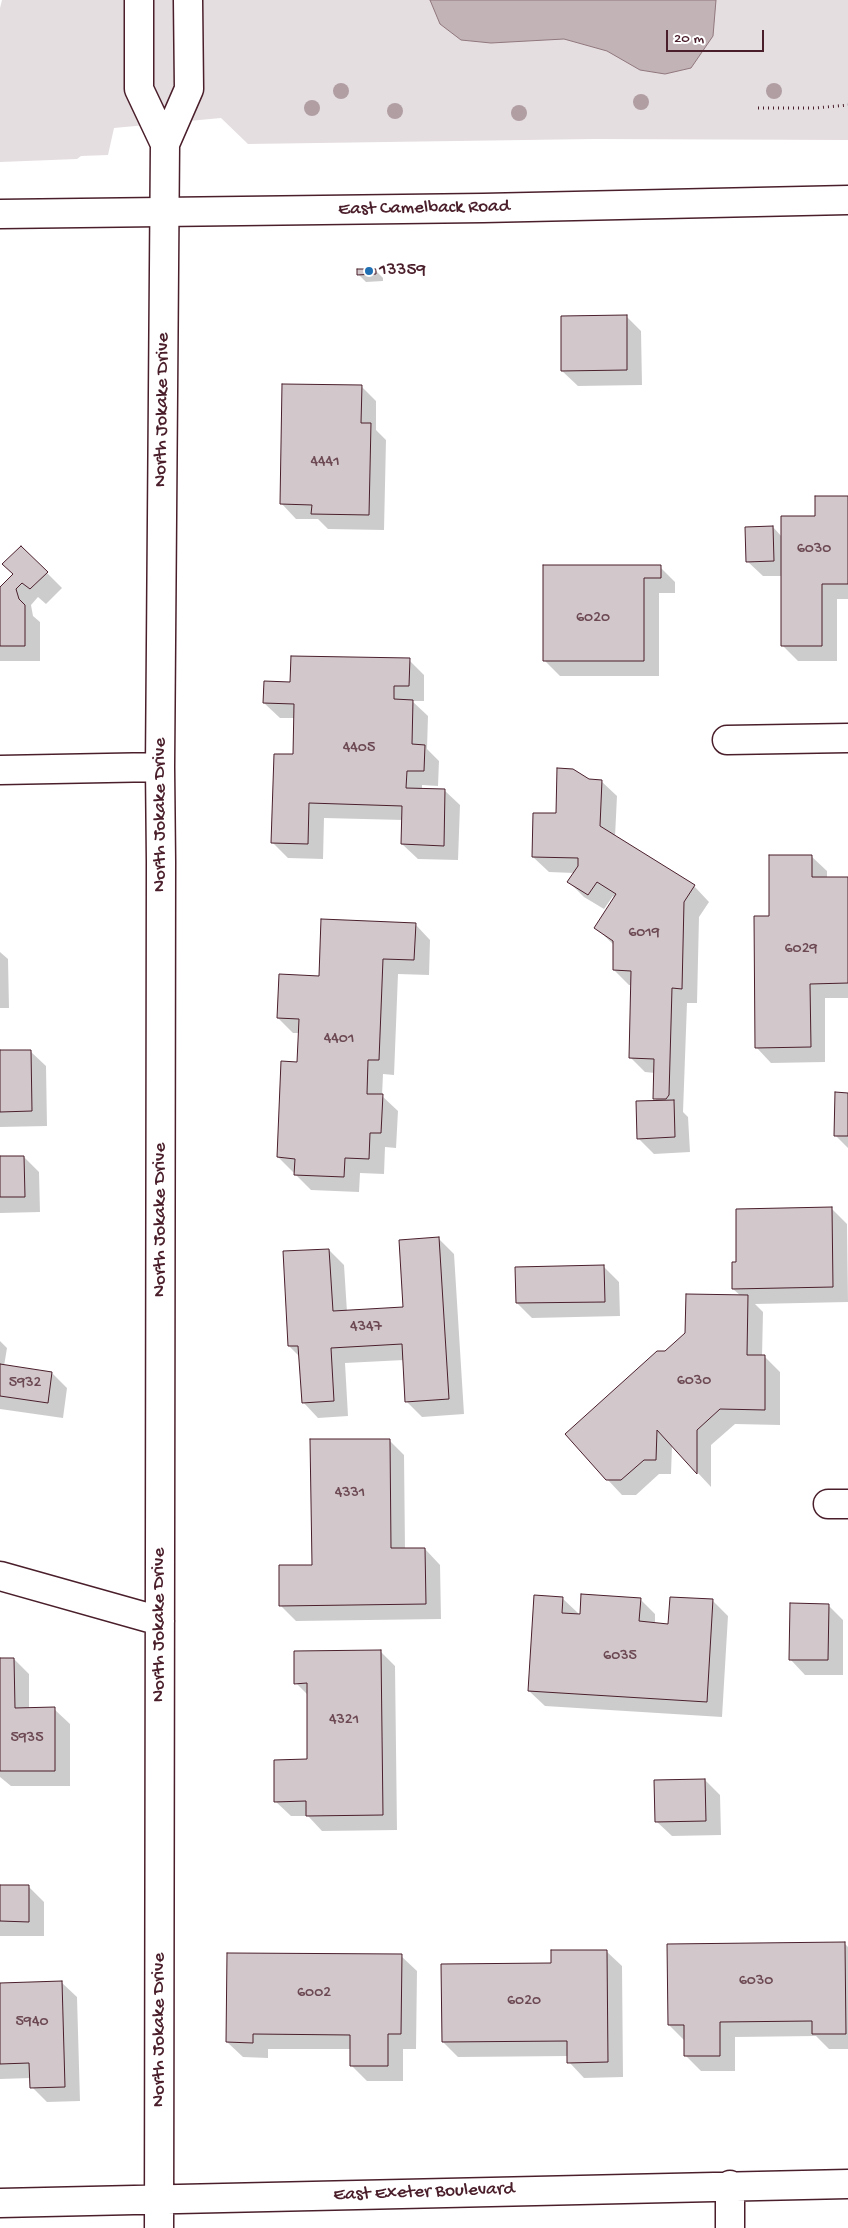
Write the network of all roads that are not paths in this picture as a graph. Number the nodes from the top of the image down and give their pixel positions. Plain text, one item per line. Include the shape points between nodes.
1 (139, 0) edge
2 (188, 0) edge
3 (165, 144) junction
4 (848, 200) edge
5 (165, 213) junction
6 (0, 214) edge
7 (848, 738) edge
8 (726, 740) dead end
9 (160, 767) junction
10 (0, 770) edge
11 (0, 1576) edge
12 (160, 1621) junction
13 (848, 2184) edge
14 (730, 2185) junction
15 (160, 2200) junction
16 (0, 2202) edge
17 (159, 2228) edge
18 (730, 2228) edge

1 - 3 street via 139,89
2 - 3 street via 189,89
3 - 5 street, North Jokake Drive
4 - 5 street, East Camelback Road
5 - 6 street, East Camelback Road
5 - 9 street, North Jokake Drive
7 - 8 street
9 - 10 street
9 - 12 street, North Jokake Drive
11 - 12 street
12 - 15 street, North Jokake Drive
13 - 14 street, East Exeter Boulevard
14 - 15 street, East Exeter Boulevard
14 - 18 street
15 - 16 street, East Exeter Boulevard
15 - 17 street, North Jokake Drive

